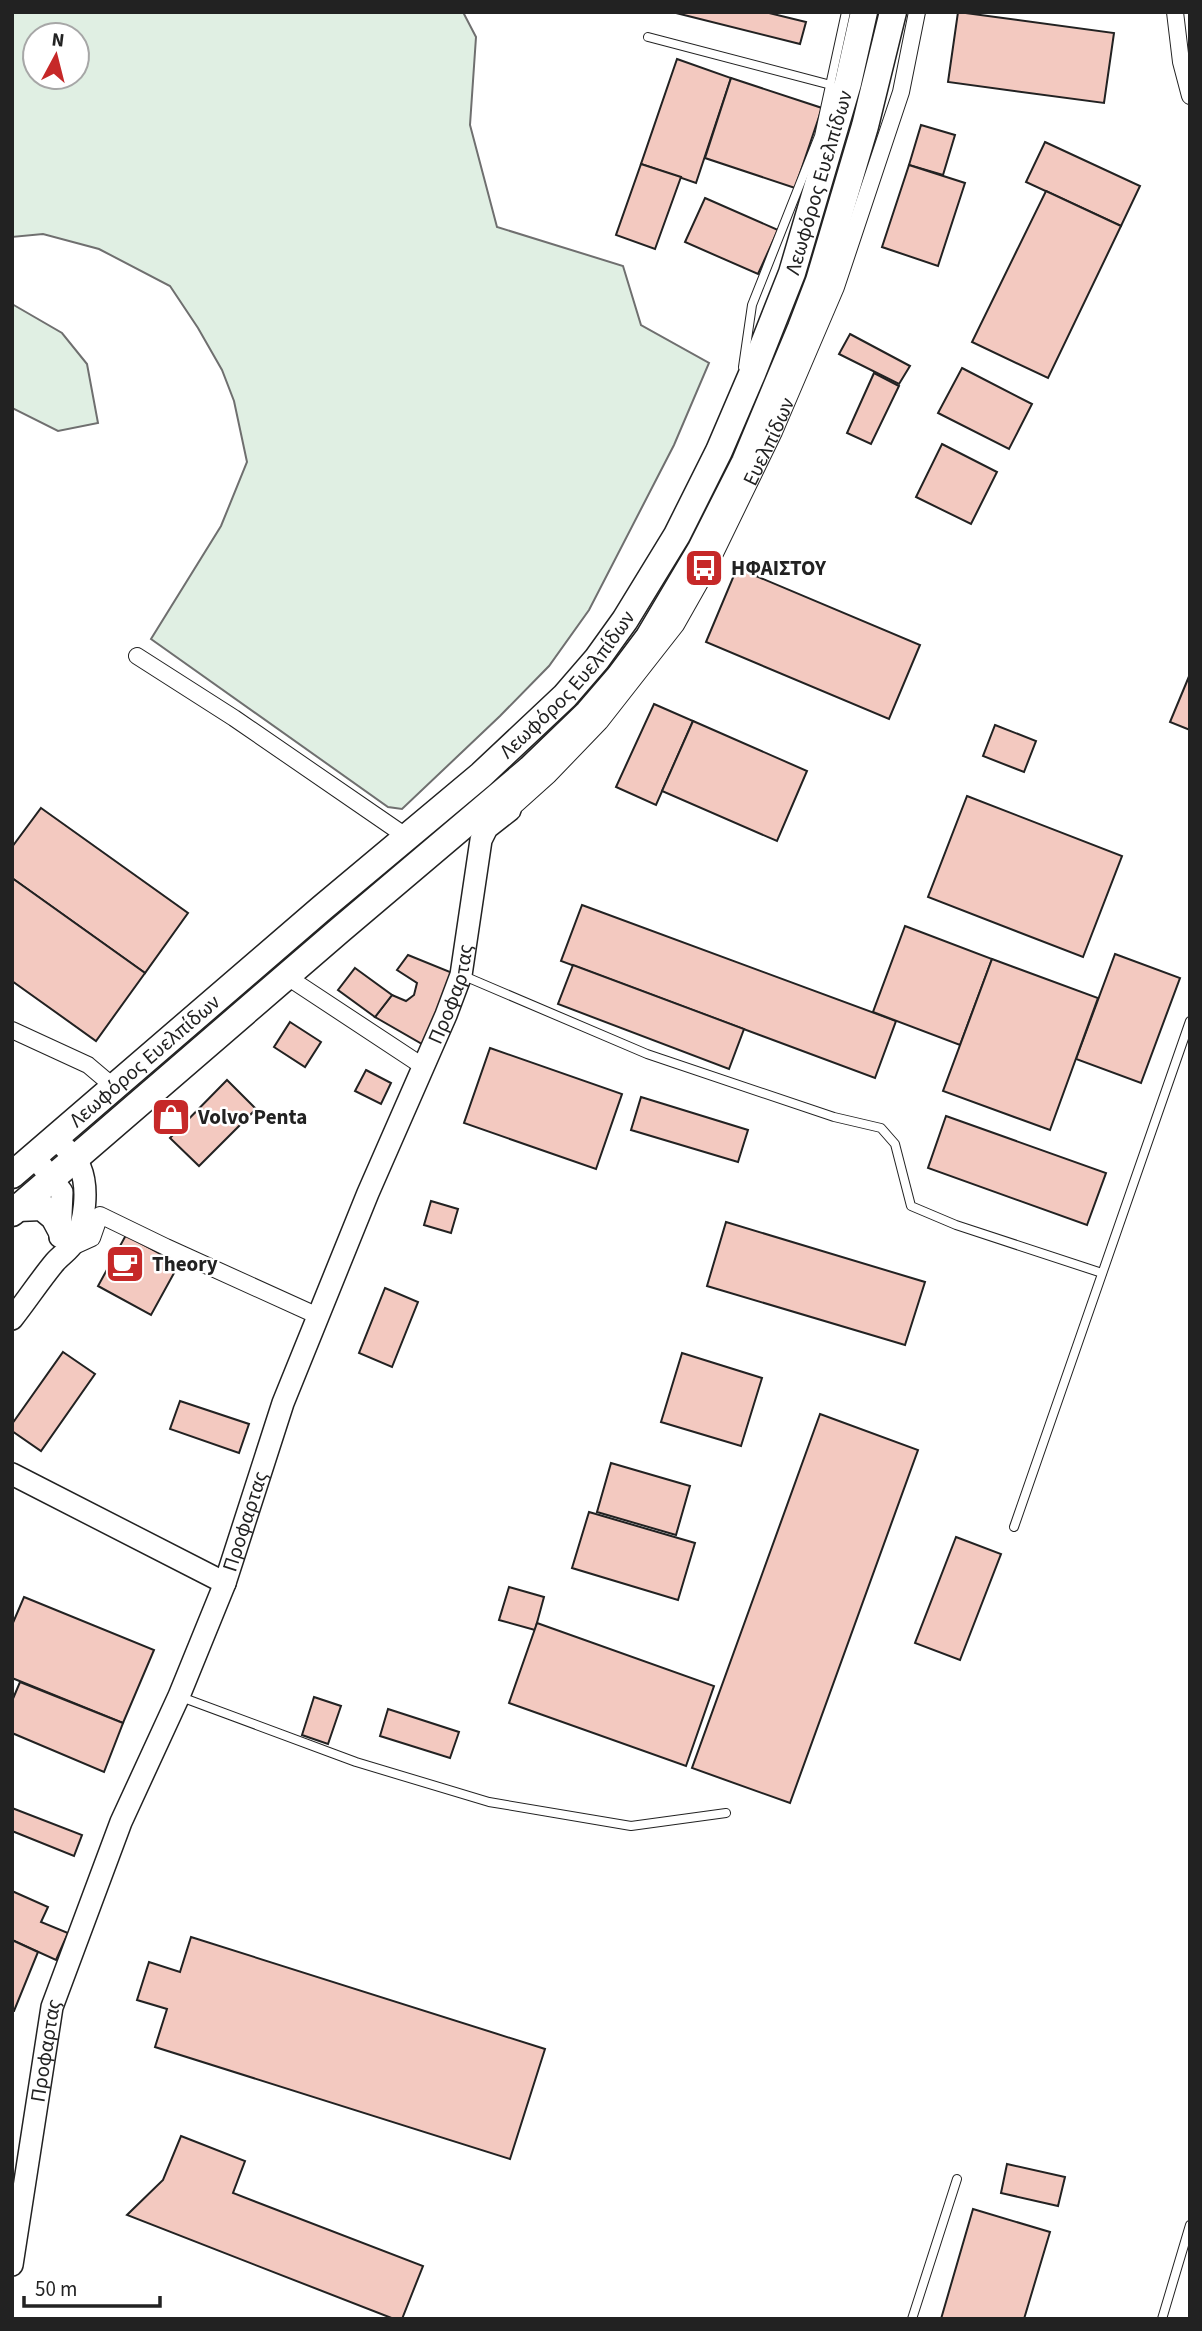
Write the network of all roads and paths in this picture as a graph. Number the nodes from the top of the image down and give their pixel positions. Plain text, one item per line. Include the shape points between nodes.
1 (846, 12) edge
2 (863, 12) edge
3 (892, 12) edge
4 (916, 12) edge
5 (1175, 12) edge
6 (648, 37) dead end
7 (831, 85) junction
8 (1190, 96) edge
9 (736, 412) junction
10 (768, 428) junction
11 (137, 656) dead end
12 (506, 802) junction
13 (407, 837) junction
14 (461, 975) junction
15 (286, 976) junction
16 (1190, 1021) edge
17 (12, 1030) edge
18 (424, 1066) junction
19 (114, 1087) junction
20 (55, 1138) junction
21 (84, 1151) junction
22 (34, 1156) junction
23 (12, 1175) edge
24 (53, 1177) junction
25 (15, 1210) edge
26 (63, 1246) junction
27 (1102, 1273) junction
28 (318, 1316) junction
29 (12, 1319) edge
30 (12, 1474) edge
31 (1014, 1527) dead end
32 (225, 1583) junction
33 (179, 1696) junction
34 (726, 1813) dead end
35 (957, 2179) dead end
36 (1190, 2225) edge
37 (12, 2265) edge
38 (912, 2319) edge
39 (1162, 2319) edge

1 - 7 lane
2 - 9 main road, Λεωφόρος Ευελπίδων via 845,94 792,273
3 - 10 main road, Λεωφόρος Ευελπίδων via 875,91 819,281
4 - 10 street, Ευελπίδων via 901,92 836,287
5 - 8 street
6 - 7 lane
7 - 9 lane via 819,136 752,305
9 - 13 main road, Λεωφόρος Ευελπίδων via 677,535 597,659 513,746
10 - 12 main road, Λεωφόρος Ευελπίδων via 678,589 594,718
11 - 13 street
12 - 14 street, Προφαρτας via 481,840
12 - 15 main road, Λεωφόρος Ευελπίδων
13 - 19 main road, Λεωφόρος Ευελπίδων
14 - 18 street, Προφαρτας
14 - 27 lane via 646,1054 834,1117 881,1128 895,1144 911,1206
15 - 18 street
15 - 21 main road, Λεωφόρος Ευελπίδων
16 - 27 lane
17 - 19 street via 88,1065
18 - 28 street, Προφαρτας
19 - 20 main road, Λεωφόρος Ευελπίδων
20 - 21 street
20 - 22 main road, Λεωφόρος Ευελπίδων
21 - 24 main road, Λεωφόρος Ευελπίδων
21 - 26 street via 83,1217 76,1240
22 - 23 main road, Λεωφόρος Ευελπίδων
22 - 24 street
24 - 25 main road, Λεωφόρος Ευελπίδων
24 - 26 street via 62,1192
25 - 26 main road via 41,1207 54,1217
26 - 28 street via 92,1238 100,1215
26 - 29 street
27 - 31 lane
28 - 32 street, Προφαρτας via 283,1403
30 - 32 street
32 - 33 street, Προφαρτας
33 - 34 lane via 356,1762 489,1802 631,1826
33 - 37 street, Προφαρτας via 121,1822 52,2007
35 - 38 lane
36 - 39 lane

